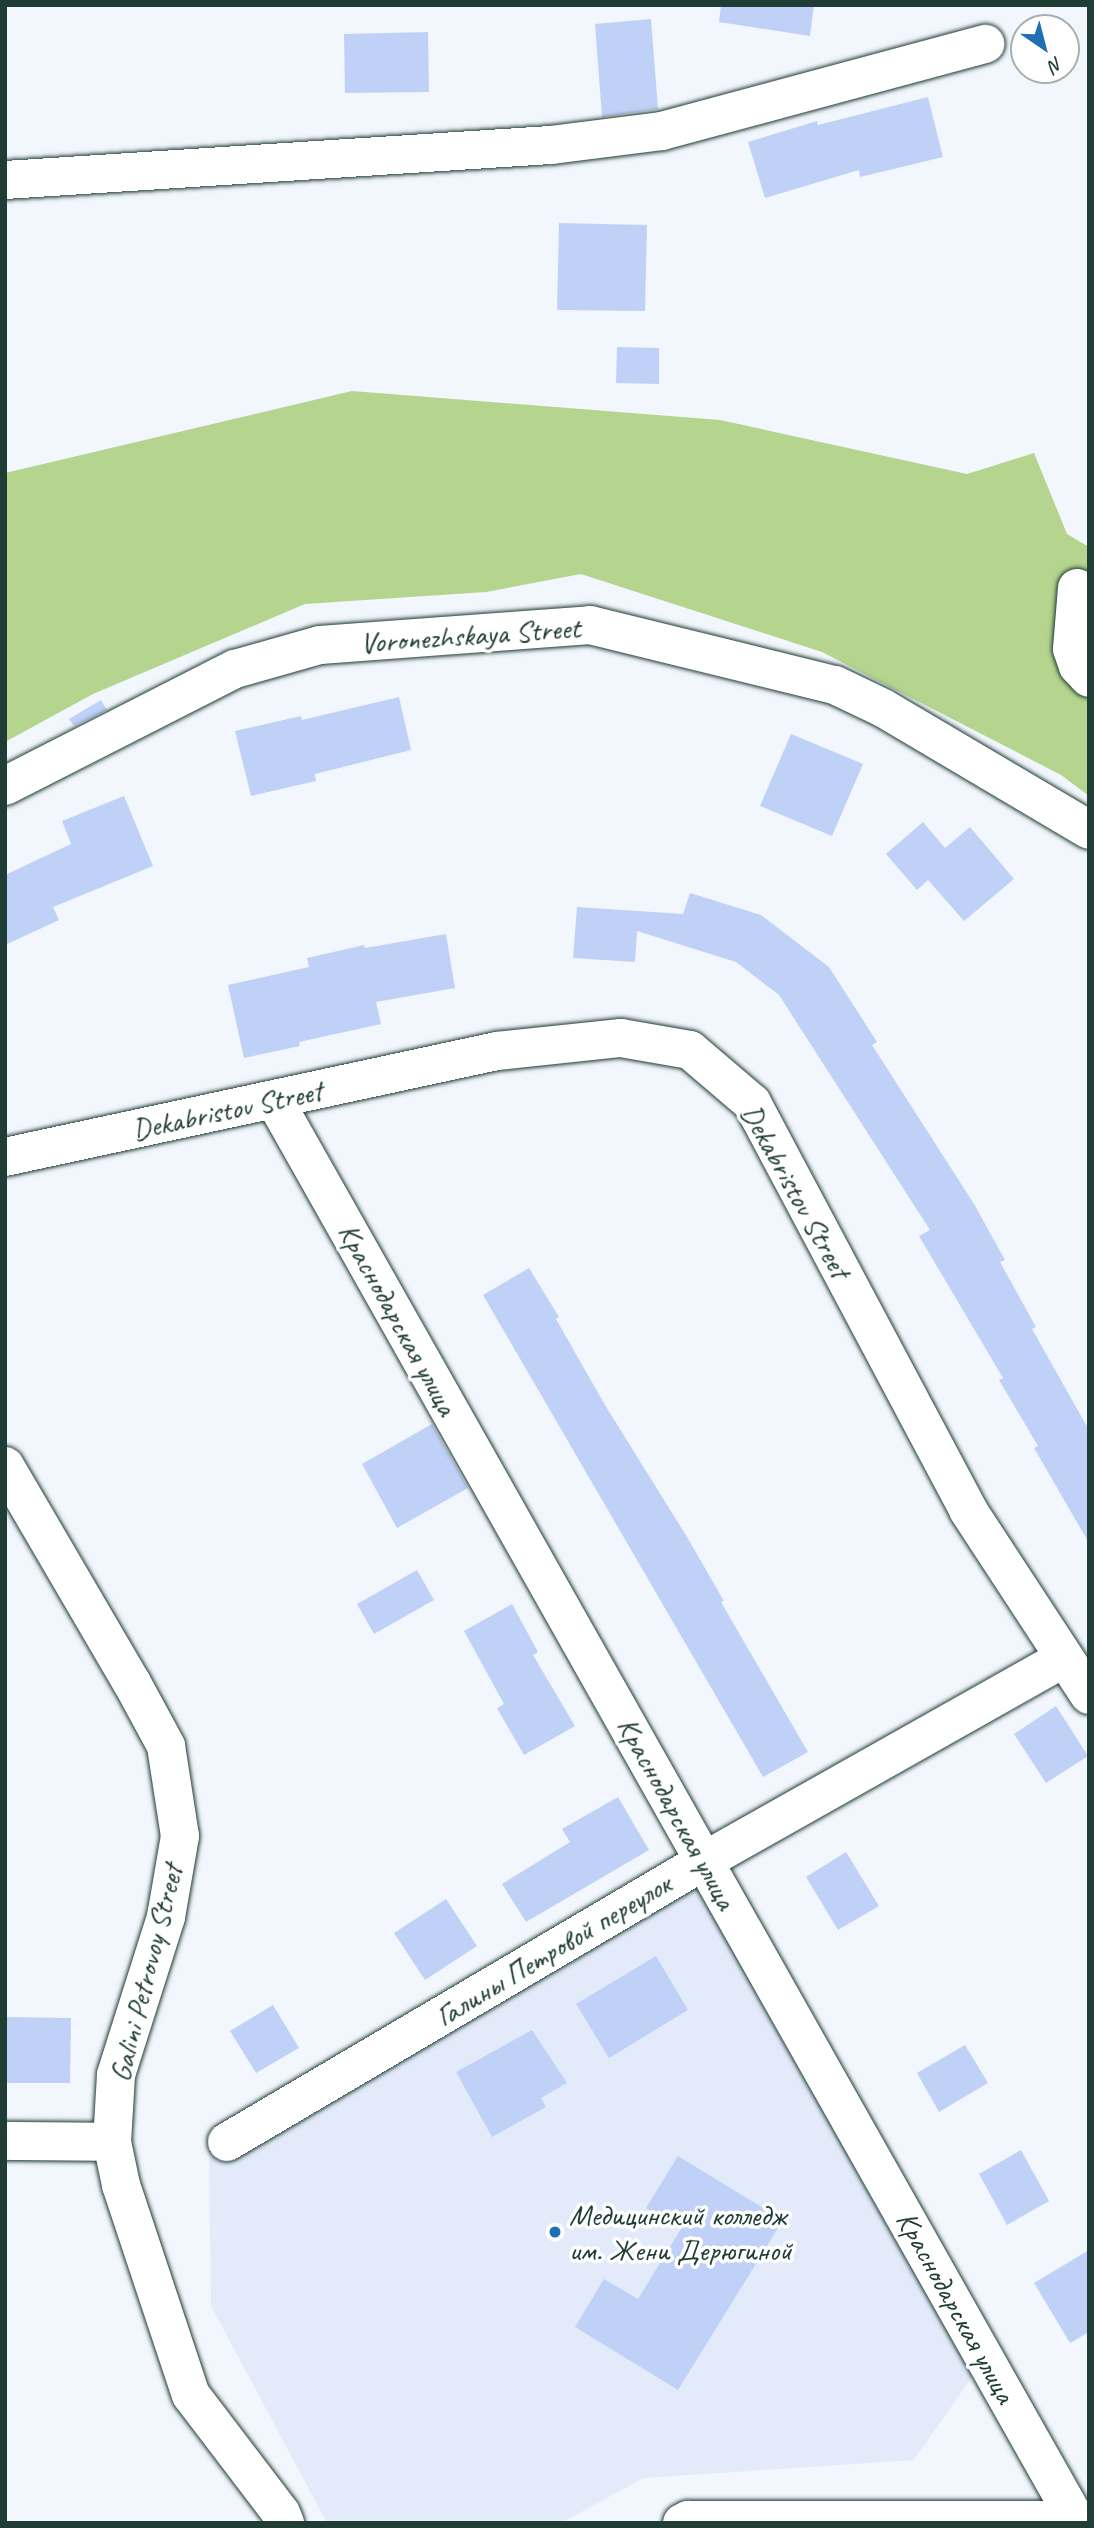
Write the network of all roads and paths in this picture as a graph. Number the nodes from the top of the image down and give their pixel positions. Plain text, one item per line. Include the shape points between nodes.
1 (985, 44) dead end
2 (5, 180) edge
3 (1077, 588) dead end
4 (1089, 678) edge
5 (5, 786) edge
6 (1089, 830) edge
7 (275, 1101) junction
8 (5, 1157) edge
9 (5, 1466) edge
10 (1064, 1658) junction
11 (1089, 1695) edge
12 (704, 1861) junction
13 (5, 2141) edge
14 (112, 2142) junction
15 (227, 2142) dead end
16 (1079, 2521) edge
17 (285, 2523) edge
18 (682, 2523) edge

1 - 2 street via 662,131 551,145
3 - 4 street via 1072,649
5 - 6 street, Voronezhskaya Street via 235,670 320,645 590,625 835,685 883,708
7 - 8 street, Dekabristov Street
7 - 10 street, Dekabristov Street via 497,1051 621,1038 690,1050 752,1103 968,1510
7 - 12 street, Краснодарская улица
9 - 14 street, Galini Petrovoy Street via 166,1746 180,1836 166,1917 116,2075
10 - 11 street, Dekabristov Street
10 - 12 street, Галины Петровой переулок
12 - 15 street, Галины Петровой переулок
12 - 16 street, Краснодарская улица
13 - 14 street
14 - 17 street, Galini Petrovoy Street via 121,2185 191,2395
16 - 18 street

